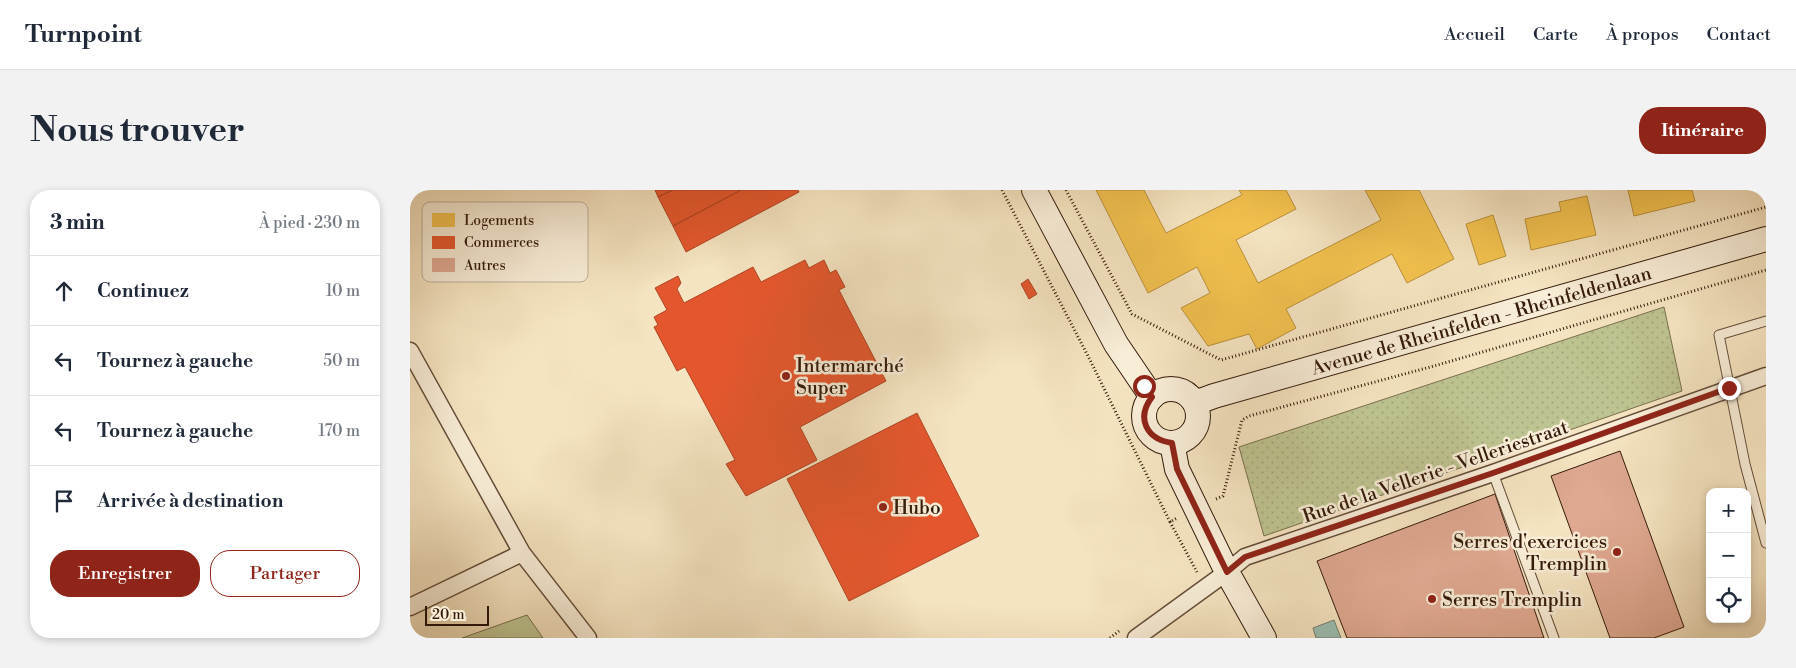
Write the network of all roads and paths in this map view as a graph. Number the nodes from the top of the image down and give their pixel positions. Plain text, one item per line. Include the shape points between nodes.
1 (1034, 190) edge
2 (1066, 190) edge
3 (1766, 207) edge
4 (1766, 239) edge
5 (1766, 321) edge
6 (410, 351) edge
7 (1766, 376) edge
8 (1729, 388) junction
9 (1152, 397) junction
10 (1195, 403) junction
11 (1172, 443) junction
12 (1493, 473) junction
13 (1170, 522) dead end
14 (1766, 543) edge
15 (522, 553) junction
16 (1227, 572) junction
17 (1197, 573) dead end
18 (410, 607) edge
19 (1131, 632) edge
20 (588, 638) edge
21 (1110, 638) edge
22 (1264, 638) edge
23 (1554, 638) edge

1 - 9 main road via 1116,344
2 - 3 path via 1132,314 1221,360
4 - 10 main road, Avenue de Rheinfelden - Rheinfeldenlaan
5 - 8 lane via 1719,335
6 - 15 street
7 - 8 street, Rue de la Vellerie - Velleriestraat
8 - 12 street, Rue de la Vellerie - Velleriestraat
8 - 14 lane
9 - 10 main road via 1167,389 1175,389 1184,392
9 - 11 main road via 1144,411 1146,427 1157,439
10 - 11 main road via 1198,421 1194,429 1189,436
11 - 16 main road via 1177,469
12 - 16 street, Rue de la Vellerie - Velleriestraat via 1245,557
12 - 23 lane
13 - 17 path
15 - 18 street
15 - 20 street
16 - 19 street, Rue de la Vellerie - Velleriestraat
16 - 22 main road
19 - 21 path

